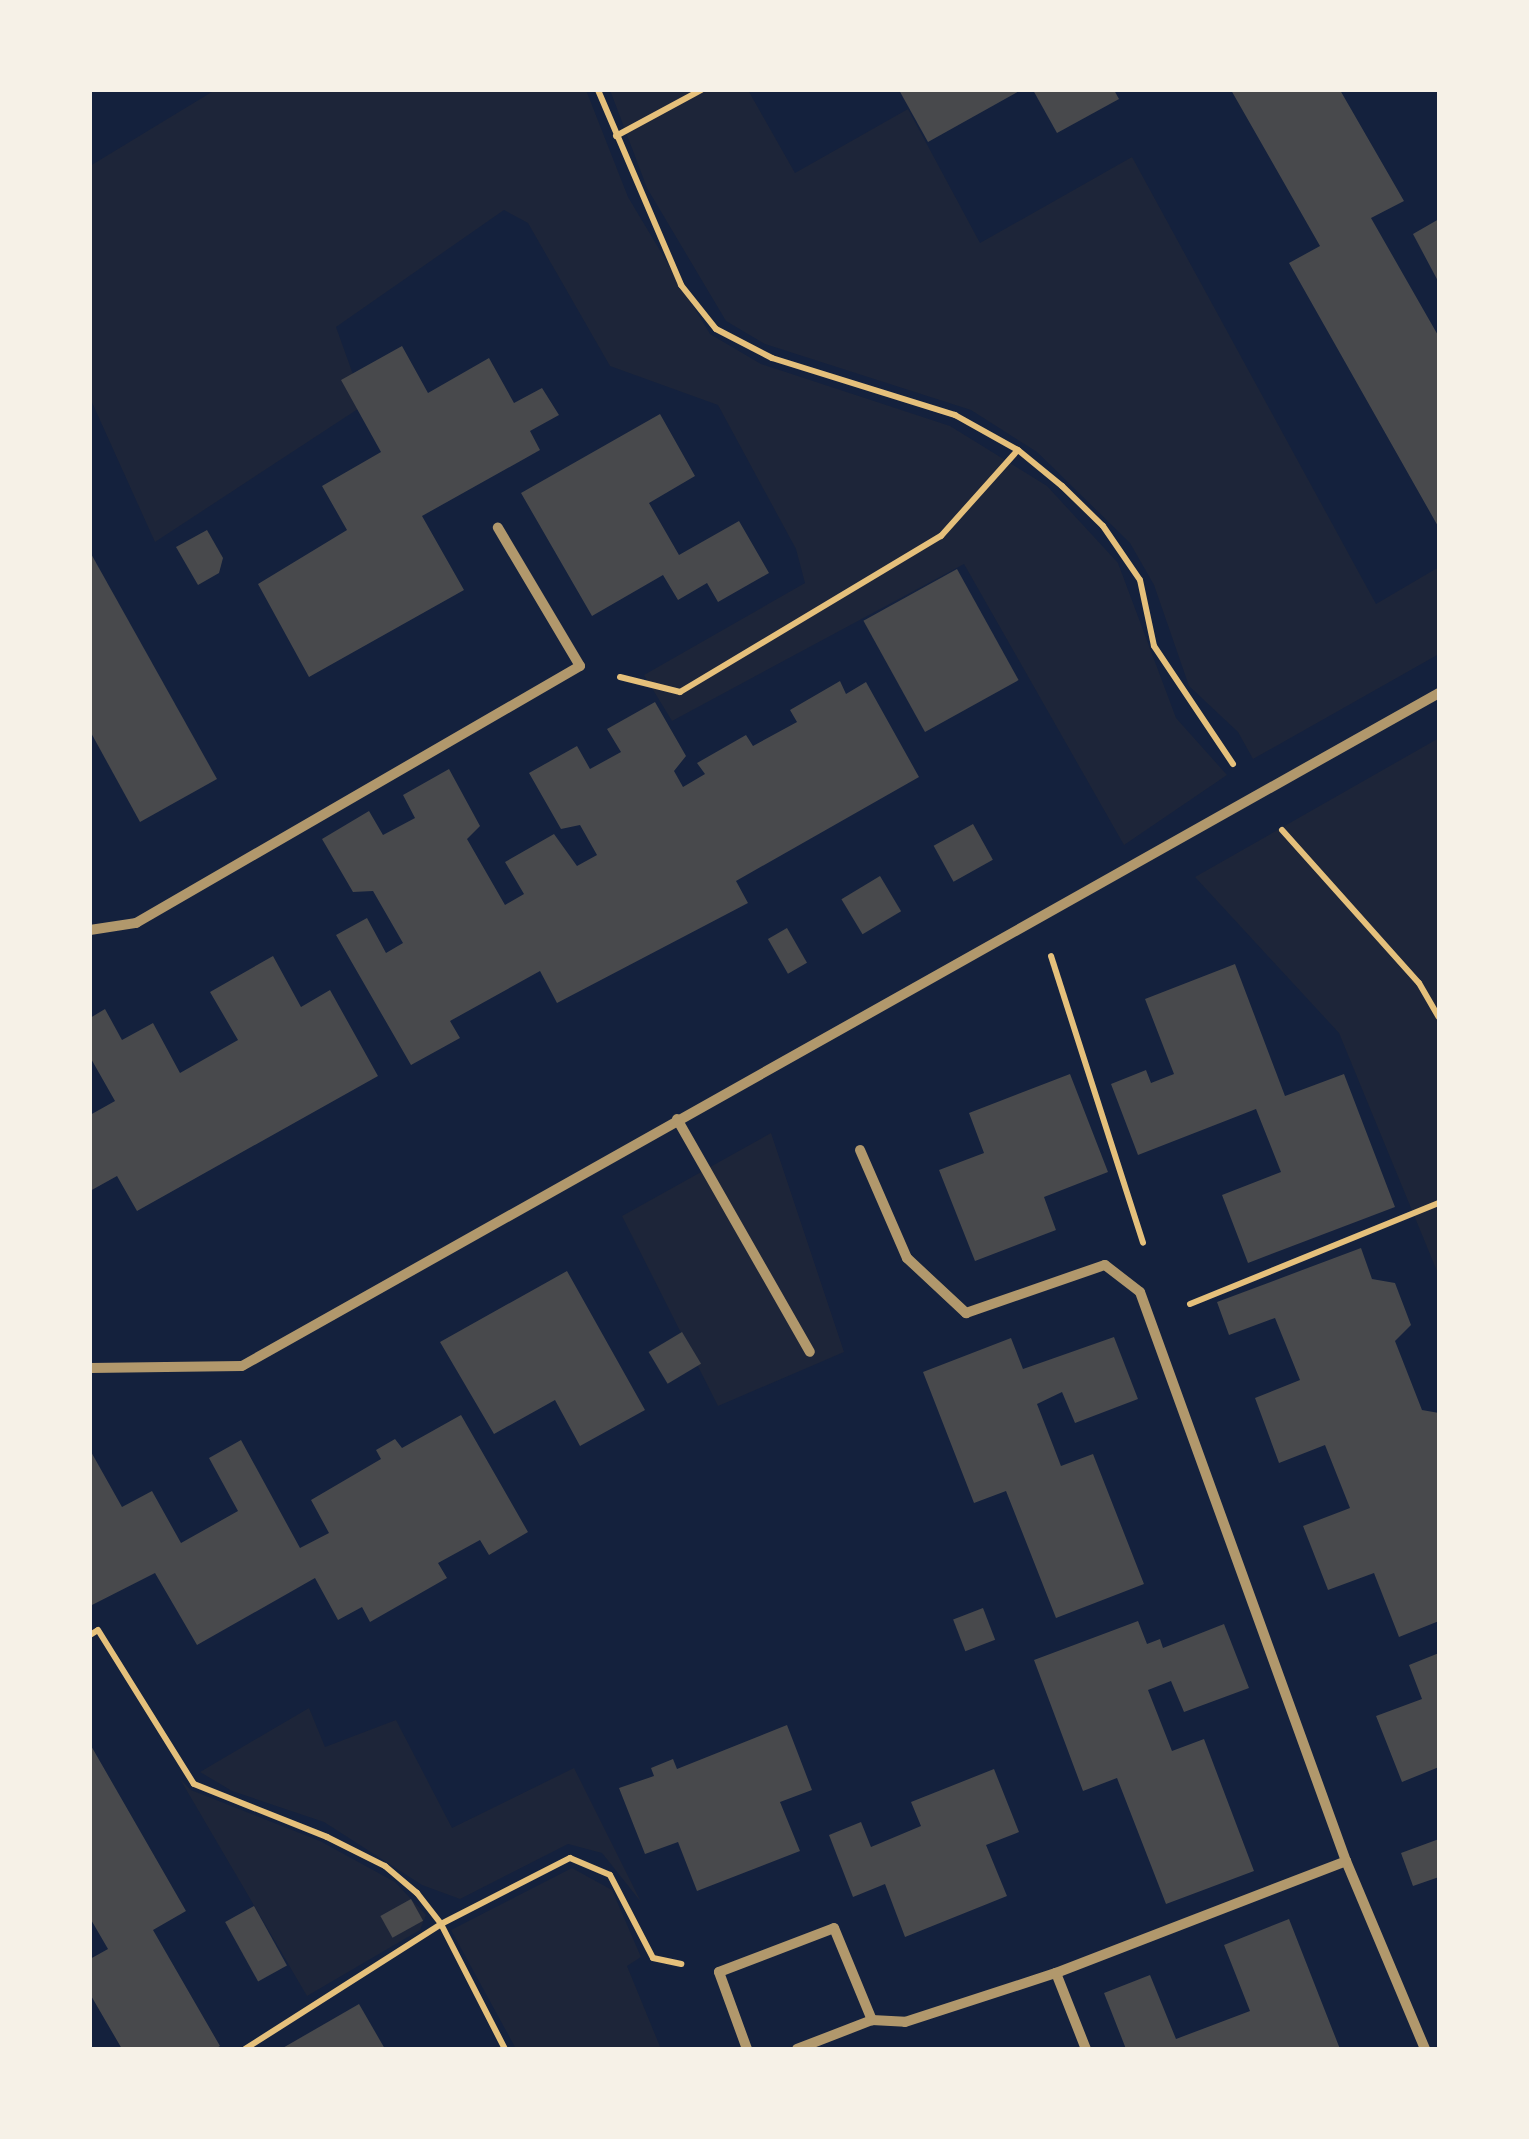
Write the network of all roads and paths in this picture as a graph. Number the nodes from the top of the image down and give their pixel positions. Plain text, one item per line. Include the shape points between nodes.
1 (598, 90) edge
2 (701, 90) edge
3 (616, 136) junction
4 (1018, 450) junction
5 (498, 528) dead end
6 (580, 666) junction
7 (1439, 693) edge
8 (1251, 798) junction
9 (1038, 916) junction
10 (90, 930) edge
11 (1439, 1017) edge
12 (677, 1119) junction
13 (860, 1150) dead end
14 (1439, 1204) edge
15 (1140, 1292) junction
16 (1151, 1320) junction
17 (810, 1352) dead end
18 (90, 1368) edge
19 (90, 1634) edge
20 (1346, 1861) junction
21 (441, 1924) junction
22 (719, 1972) junction
23 (1056, 1973) junction
24 (872, 2020) junction
25 (244, 2049) edge
26 (505, 2049) edge
27 (747, 2049) edge
28 (797, 2049) edge
29 (1086, 2049) edge
30 (1425, 2049) edge

1 - 3 path
2 - 3 path
3 - 4 path via 682,285 716,329 772,358 955,415
4 - 6 path via 941,536 680,692
4 - 8 path via 1102,526 1140,580 1154,646
5 - 6 street
6 - 10 street via 136,923
7 - 8 street
8 - 9 street
8 - 11 path via 1343,893
9 - 12 street
9 - 15 path via 1143,1229
12 - 17 street
12 - 18 street via 242,1366
13 - 15 street via 907,1258 966,1312 1106,1265
14 - 16 path
15 - 16 street
16 - 20 street
19 - 21 path via 98,1630 194,1784 385,1866
20 - 23 street
20 - 30 street
21 - 22 path via 570,1858 610,1875 652,1958
21 - 25 path
21 - 26 path
22 - 24 street via 834,1928
22 - 27 street
23 - 24 street via 905,2022
23 - 29 street
24 - 28 street

